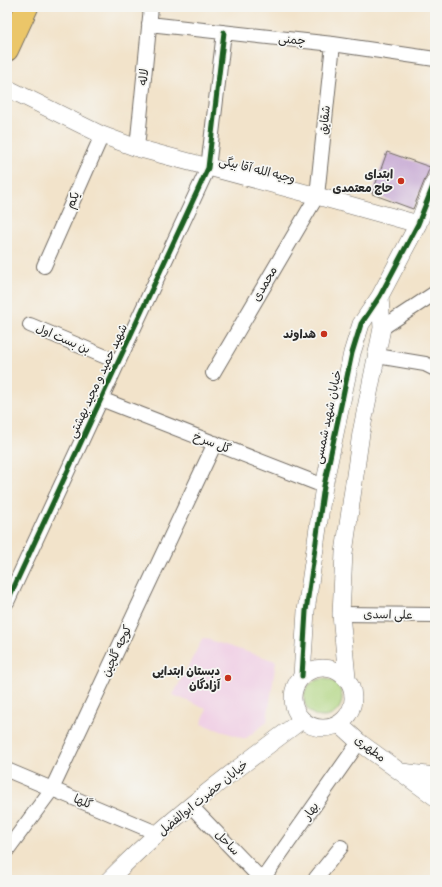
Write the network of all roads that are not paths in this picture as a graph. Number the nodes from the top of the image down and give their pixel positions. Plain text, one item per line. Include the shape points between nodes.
1 (27, 7) edge
2 (150, 7) edge
3 (149, 24) junction
4 (224, 32) junction
5 (333, 44) junction
6 (7, 50) edge
7 (435, 59) edge
8 (7, 88) edge
9 (102, 135) junction
10 (137, 148) junction
11 (208, 168) junction
12 (435, 181) edge
13 (317, 196) junction
14 (418, 224) junction
15 (44, 266) dead end
16 (435, 293) edge
17 (380, 296) junction
18 (30, 325) dead end
19 (382, 328) junction
20 (377, 356) junction
21 (118, 362) junction
22 (435, 369) edge
23 (213, 373) dead end
24 (101, 399) junction
25 (215, 444) junction
26 (324, 486) junction
27 (7, 602) edge
28 (341, 614) junction
29 (435, 615) edge
30 (302, 676) junction
31 (347, 678) junction
32 (302, 720) junction
33 (339, 724) junction
34 (359, 742) junction
35 (7, 770) edge
36 (402, 772) junction
37 (435, 776) edge
38 (52, 789) junction
39 (435, 798) edge
40 (191, 806) junction
41 (159, 834) junction
42 (341, 847) dead end
43 (7, 850) edge
44 (109, 880) edge
45 (262, 880) edge
46 (320, 880) edge

1 - 6 main road
2 - 3 street, لاله
3 - 4 street, چمنی
3 - 10 street, لاله
4 - 5 street, چمنی
4 - 11 street, شهید حمید و مجید بهشتی
5 - 7 street, چمنی
5 - 13 street, شقایق
8 - 9 street, وجیه الله آقا بیگی
9 - 10 street, وجیه الله آقا بیگی
9 - 15 street, یکم
10 - 11 street, وجیه الله آقا بیگی
11 - 13 street, وجیه الله آقا بیگی
11 - 21 street, شهید حمید و مجید بهشتی
12 - 14 street, خیابان شهید شمسی
13 - 14 street, وجیه الله آقا بیگی
13 - 23 street, محمدی
14 - 17 street, خیابان شهید شمسی
16 - 19 street
17 - 19 street
17 - 26 street, خیابان شهید شمسی via 361,324 352,353
18 - 21 street, بن بست اول
19 - 20 street
20 - 22 street via 425,364
20 - 28 street via 361,433 344,552
21 - 24 street, شهید حمید و مجید بهشتی
24 - 25 street, گل سرخ
24 - 27 street, شهید حمید و مجید بهشتی
25 - 26 street, گل سرخ
25 - 38 street, کوچه گلچین
26 - 30 street, خیابان شهید شمسی via 306,611
28 - 29 street, علی اسدی
28 - 31 street
30 - 31 street via 320,667 330,668
30 - 32 street via 293,693 293,703
31 - 33 street via 354,697 347,717
32 - 33 street via 310,726 320,728 330,728
32 - 40 street, خیابان حضرت ابوالفضل
33 - 34 street, مطهری
34 - 36 street, مطهری
34 - 45 street, بهار
35 - 38 street, گلها
36 - 37 street, مطهری
36 - 39 street, مطهری
38 - 41 street, گلها
38 - 43 street, کوچه گلچین
40 - 41 street, خیابان حضرت ابوالفضل
40 - 45 street, ساحل
41 - 44 street, خیابان حضرت ابوالفضل
42 - 46 street via 316,878

